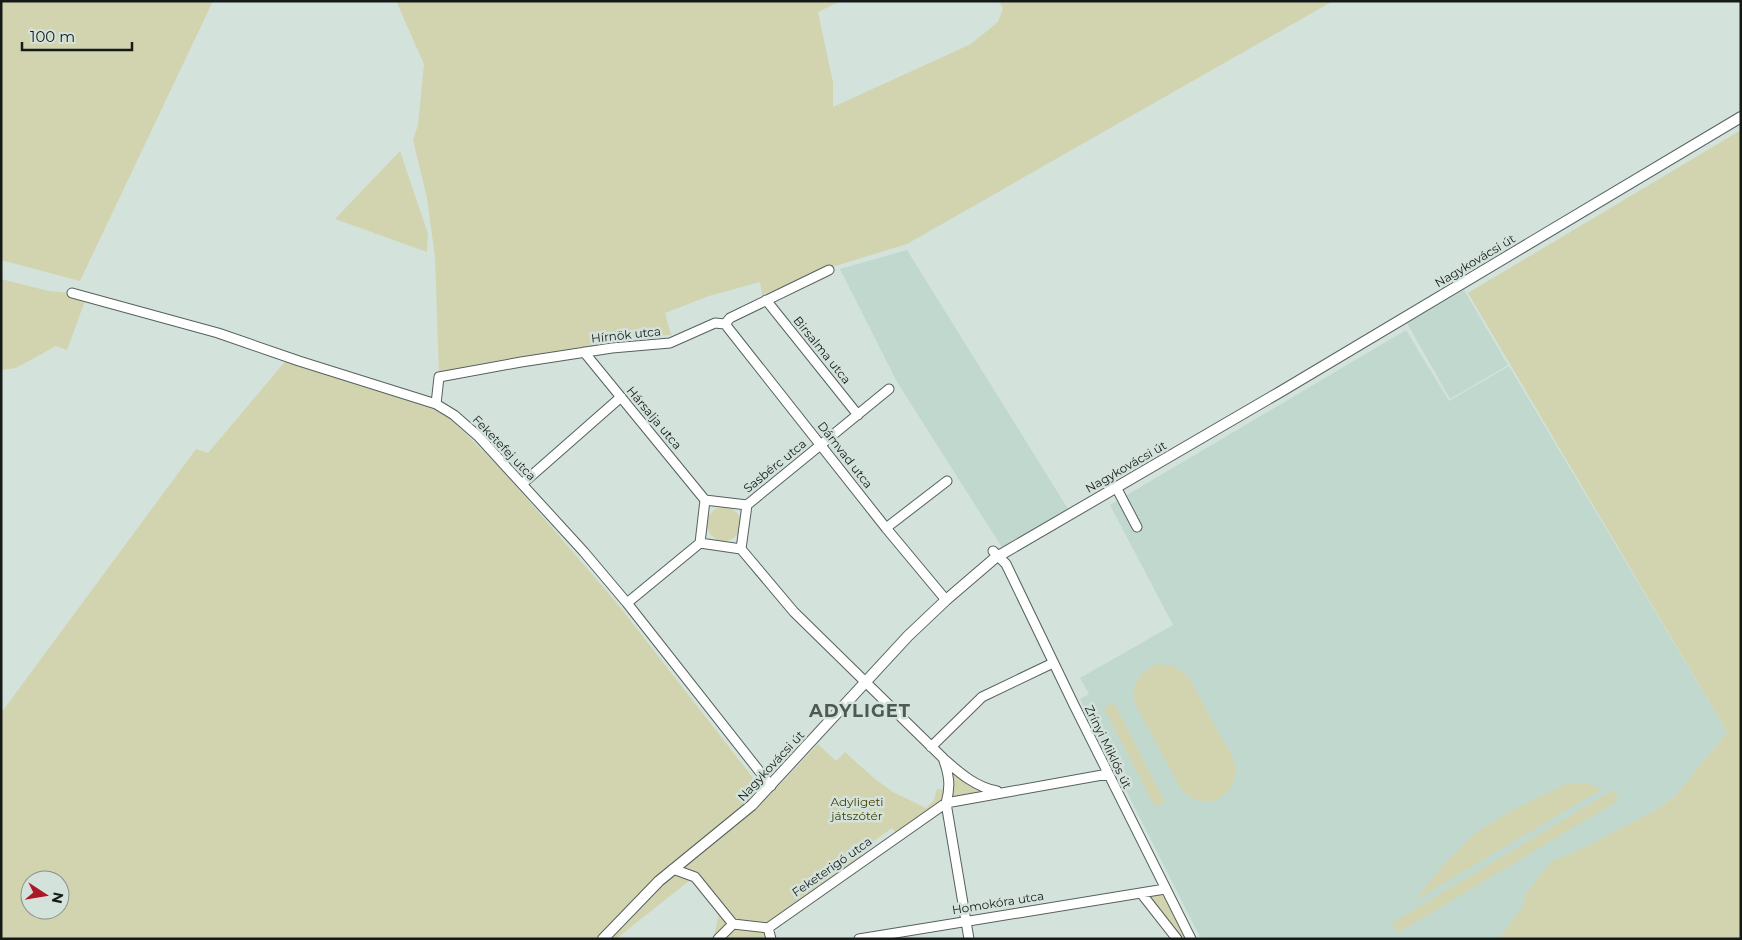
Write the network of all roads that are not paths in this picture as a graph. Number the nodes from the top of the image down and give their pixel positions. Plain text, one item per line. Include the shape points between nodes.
1 (1741, 117) edge
2 (829, 270) dead end
3 (72, 293) dead end
4 (766, 300) junction
5 (725, 324) junction
6 (584, 352) junction
7 (889, 389) dead end
8 (621, 397) junction
9 (436, 404) junction
10 (858, 415) junction
11 (821, 445) junction
12 (947, 481) dead end
13 (522, 484) junction
14 (1116, 487) junction
15 (705, 500) junction
16 (747, 505) junction
17 (1137, 527) dead end
18 (886, 528) junction
19 (700, 543) junction
20 (741, 548) junction
21 (999, 557) junction
22 (946, 600) junction
23 (627, 603) junction
24 (1053, 662) junction
25 (867, 685) junction
26 (931, 747) junction
27 (943, 758) junction
28 (1108, 774) junction
29 (771, 786) junction
30 (1004, 793) junction
31 (946, 803) junction
32 (673, 869) junction
33 (1166, 889) junction
34 (1141, 893) junction
35 (966, 921) junction
36 (733, 924) junction
37 (768, 928) junction
38 (603, 939) edge
39 (718, 939) edge
40 (771, 939) edge
41 (859, 939) edge
42 (969, 939) edge
43 (1177, 939) edge
44 (1191, 939) edge

1 - 14 street, Nagykovácsi út
2 - 4 street, Hírnök utca
3 - 9 street, Feketefej utca via 218,333
4 - 5 street, Hírnök utca via 730,318
4 - 10 street, Birsalma utca
5 - 6 street, Hírnök utca via 715,323 670,343
5 - 11 street, Dámvad utca
6 - 8 street, Hársalja utca
6 - 9 street, Hírnök utca via 439,378
7 - 10 street, Sasbérc utca
8 - 13 street
8 - 15 street, Hársalja utca
9 - 13 street, Feketefej utca via 470,428
10 - 11 street, Sasbérc utca
11 - 16 street, Sasbérc utca
11 - 18 street, Dámvad utca
12 - 18 street
13 - 23 street, Feketefej utca
14 - 17 street
14 - 21 street, Nagykovácsi út
15 - 16 street
15 - 19 street
16 - 20 street
18 - 22 street, Dámvad utca
19 - 20 street
19 - 23 street
20 - 25 street via 794,612
21 - 22 street, Nagykovácsi út
21 - 24 street, Zrínyi Miklós út
22 - 25 street, Nagykovácsi út via 908,636
23 - 29 street, Feketefej utca
24 - 26 street via 982,697
24 - 28 street, Zrínyi Miklós út
25 - 26 street
25 - 29 street, Nagykovácsi út
26 - 27 street
27 - 30 street via 973,783
27 - 31 street via 950,784
28 - 30 street, Feketerigó utca
28 - 33 street, Zrínyi Miklós út
29 - 32 street, Nagykovácsi út
30 - 31 street, Feketerigó utca
31 - 35 street
31 - 37 street, Feketerigó utca
32 - 36 street via 694,877
32 - 38 street, Nagykovácsi út
33 - 34 street, Homokóra utca
33 - 44 street, Zrínyi Miklós út
34 - 35 street, Homokóra utca
34 - 43 street
35 - 41 street, Homokóra utca
35 - 42 street
36 - 37 street
36 - 39 street
37 - 40 street

